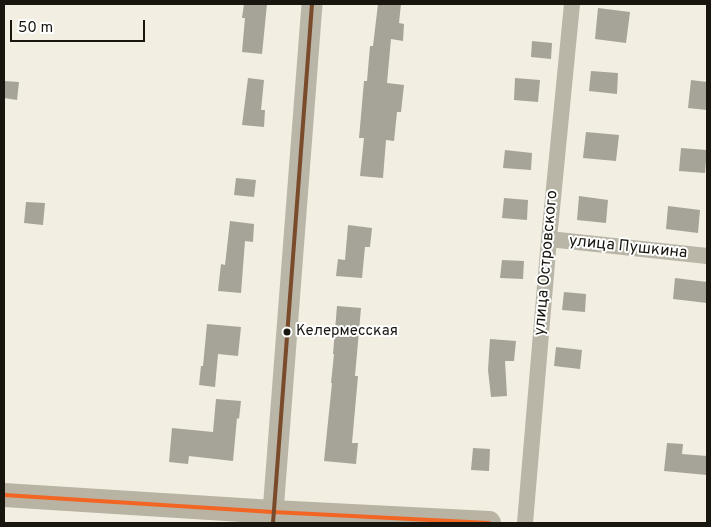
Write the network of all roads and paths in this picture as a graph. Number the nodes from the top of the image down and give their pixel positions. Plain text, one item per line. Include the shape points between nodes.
1 (312, 4) edge
2 (572, 4) edge
3 (549, 239) junction
4 (707, 256) edge
5 (4, 495) edge
6 (273, 518) edge
7 (489, 523) edge
8 (525, 523) edge

1 - 6 street
2 - 3 street, улица Островского
3 - 4 street, улица Пушкина
3 - 8 street, улица Островского
5 - 6 main road
6 - 7 main road

